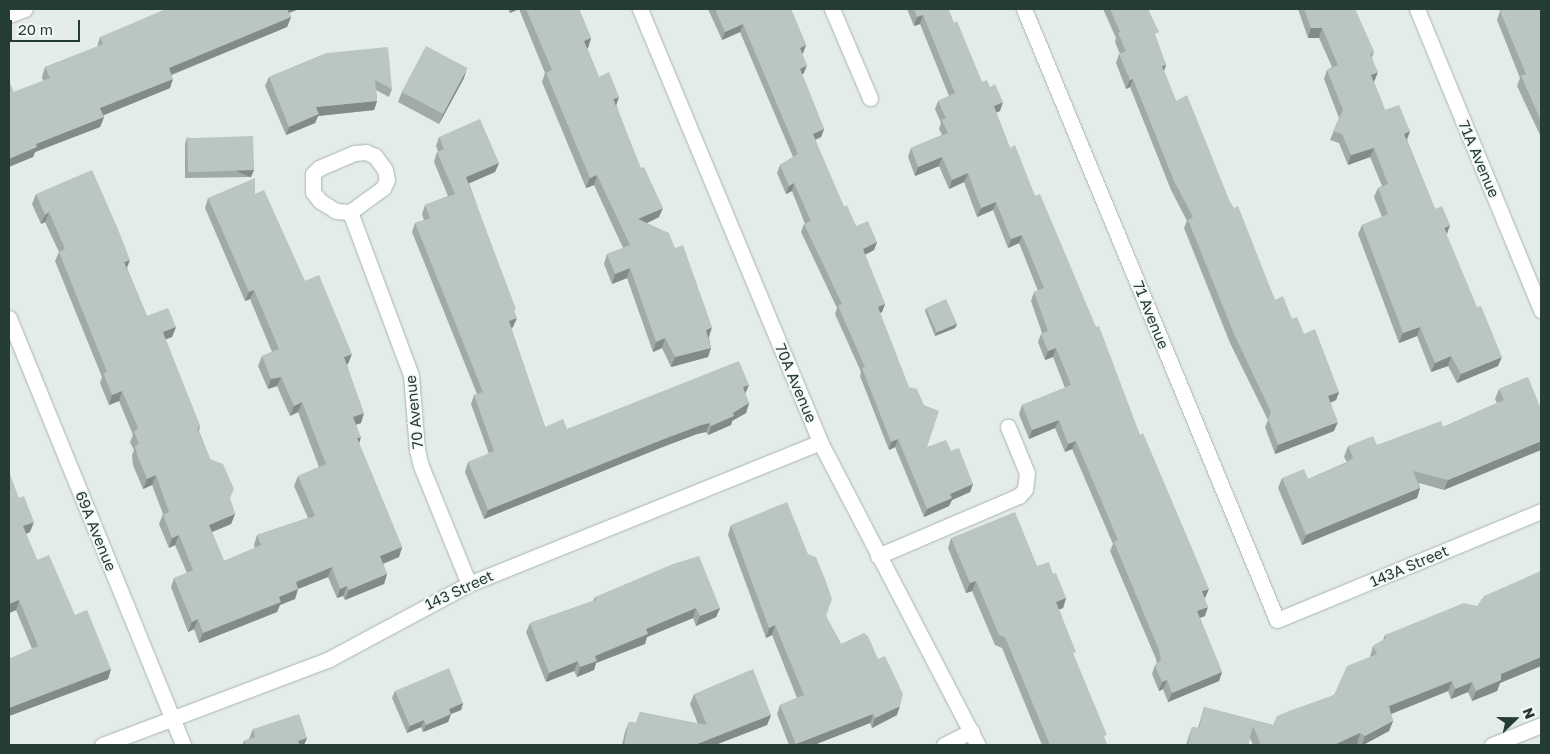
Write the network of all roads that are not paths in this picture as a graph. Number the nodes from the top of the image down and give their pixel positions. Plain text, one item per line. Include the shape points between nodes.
1 (25, 9) edge
2 (640, 9) edge
3 (832, 9) edge
4 (1024, 9) edge
5 (1416, 9) edge
6 (9, 16) edge
7 (870, 98) dead end
8 (350, 212) junction
9 (1541, 310) edge
10 (9, 318) edge
11 (1008, 427) dead end
12 (820, 442) junction
13 (1541, 511) edge
14 (878, 556) junction
15 (469, 584) junction
16 (1277, 620) joint
17 (173, 718) junction
18 (1541, 726) edge
19 (972, 730) junction
20 (102, 745) edge
21 (183, 745) edge
22 (944, 745) edge
23 (978, 745) edge
24 (1492, 745) edge

1 - 6 street
2 - 12 street, 70A Avenue
3 - 7 street
4 - 16 street, 71 Avenue
5 - 9 street, 71A Avenue
8 - 8 street via 371,199 387,180 381,162 366,152 338,160 313,174 313,192 320,201 336,211
8 - 15 street, 70 Avenue via 411,375 421,466
10 - 17 street, 69A Avenue
11 - 14 street via 1027,473 1025,489 1019,496
12 - 14 street, 70A Avenue
12 - 15 street, 143 Street
13 - 16 street, 143A Street
14 - 19 street, 70A Avenue
15 - 17 street, 143 Street via 329,659
17 - 20 street, 143 Street
17 - 21 street, 69A Avenue
18 - 24 street
19 - 22 street
19 - 23 street, 70A Avenue

